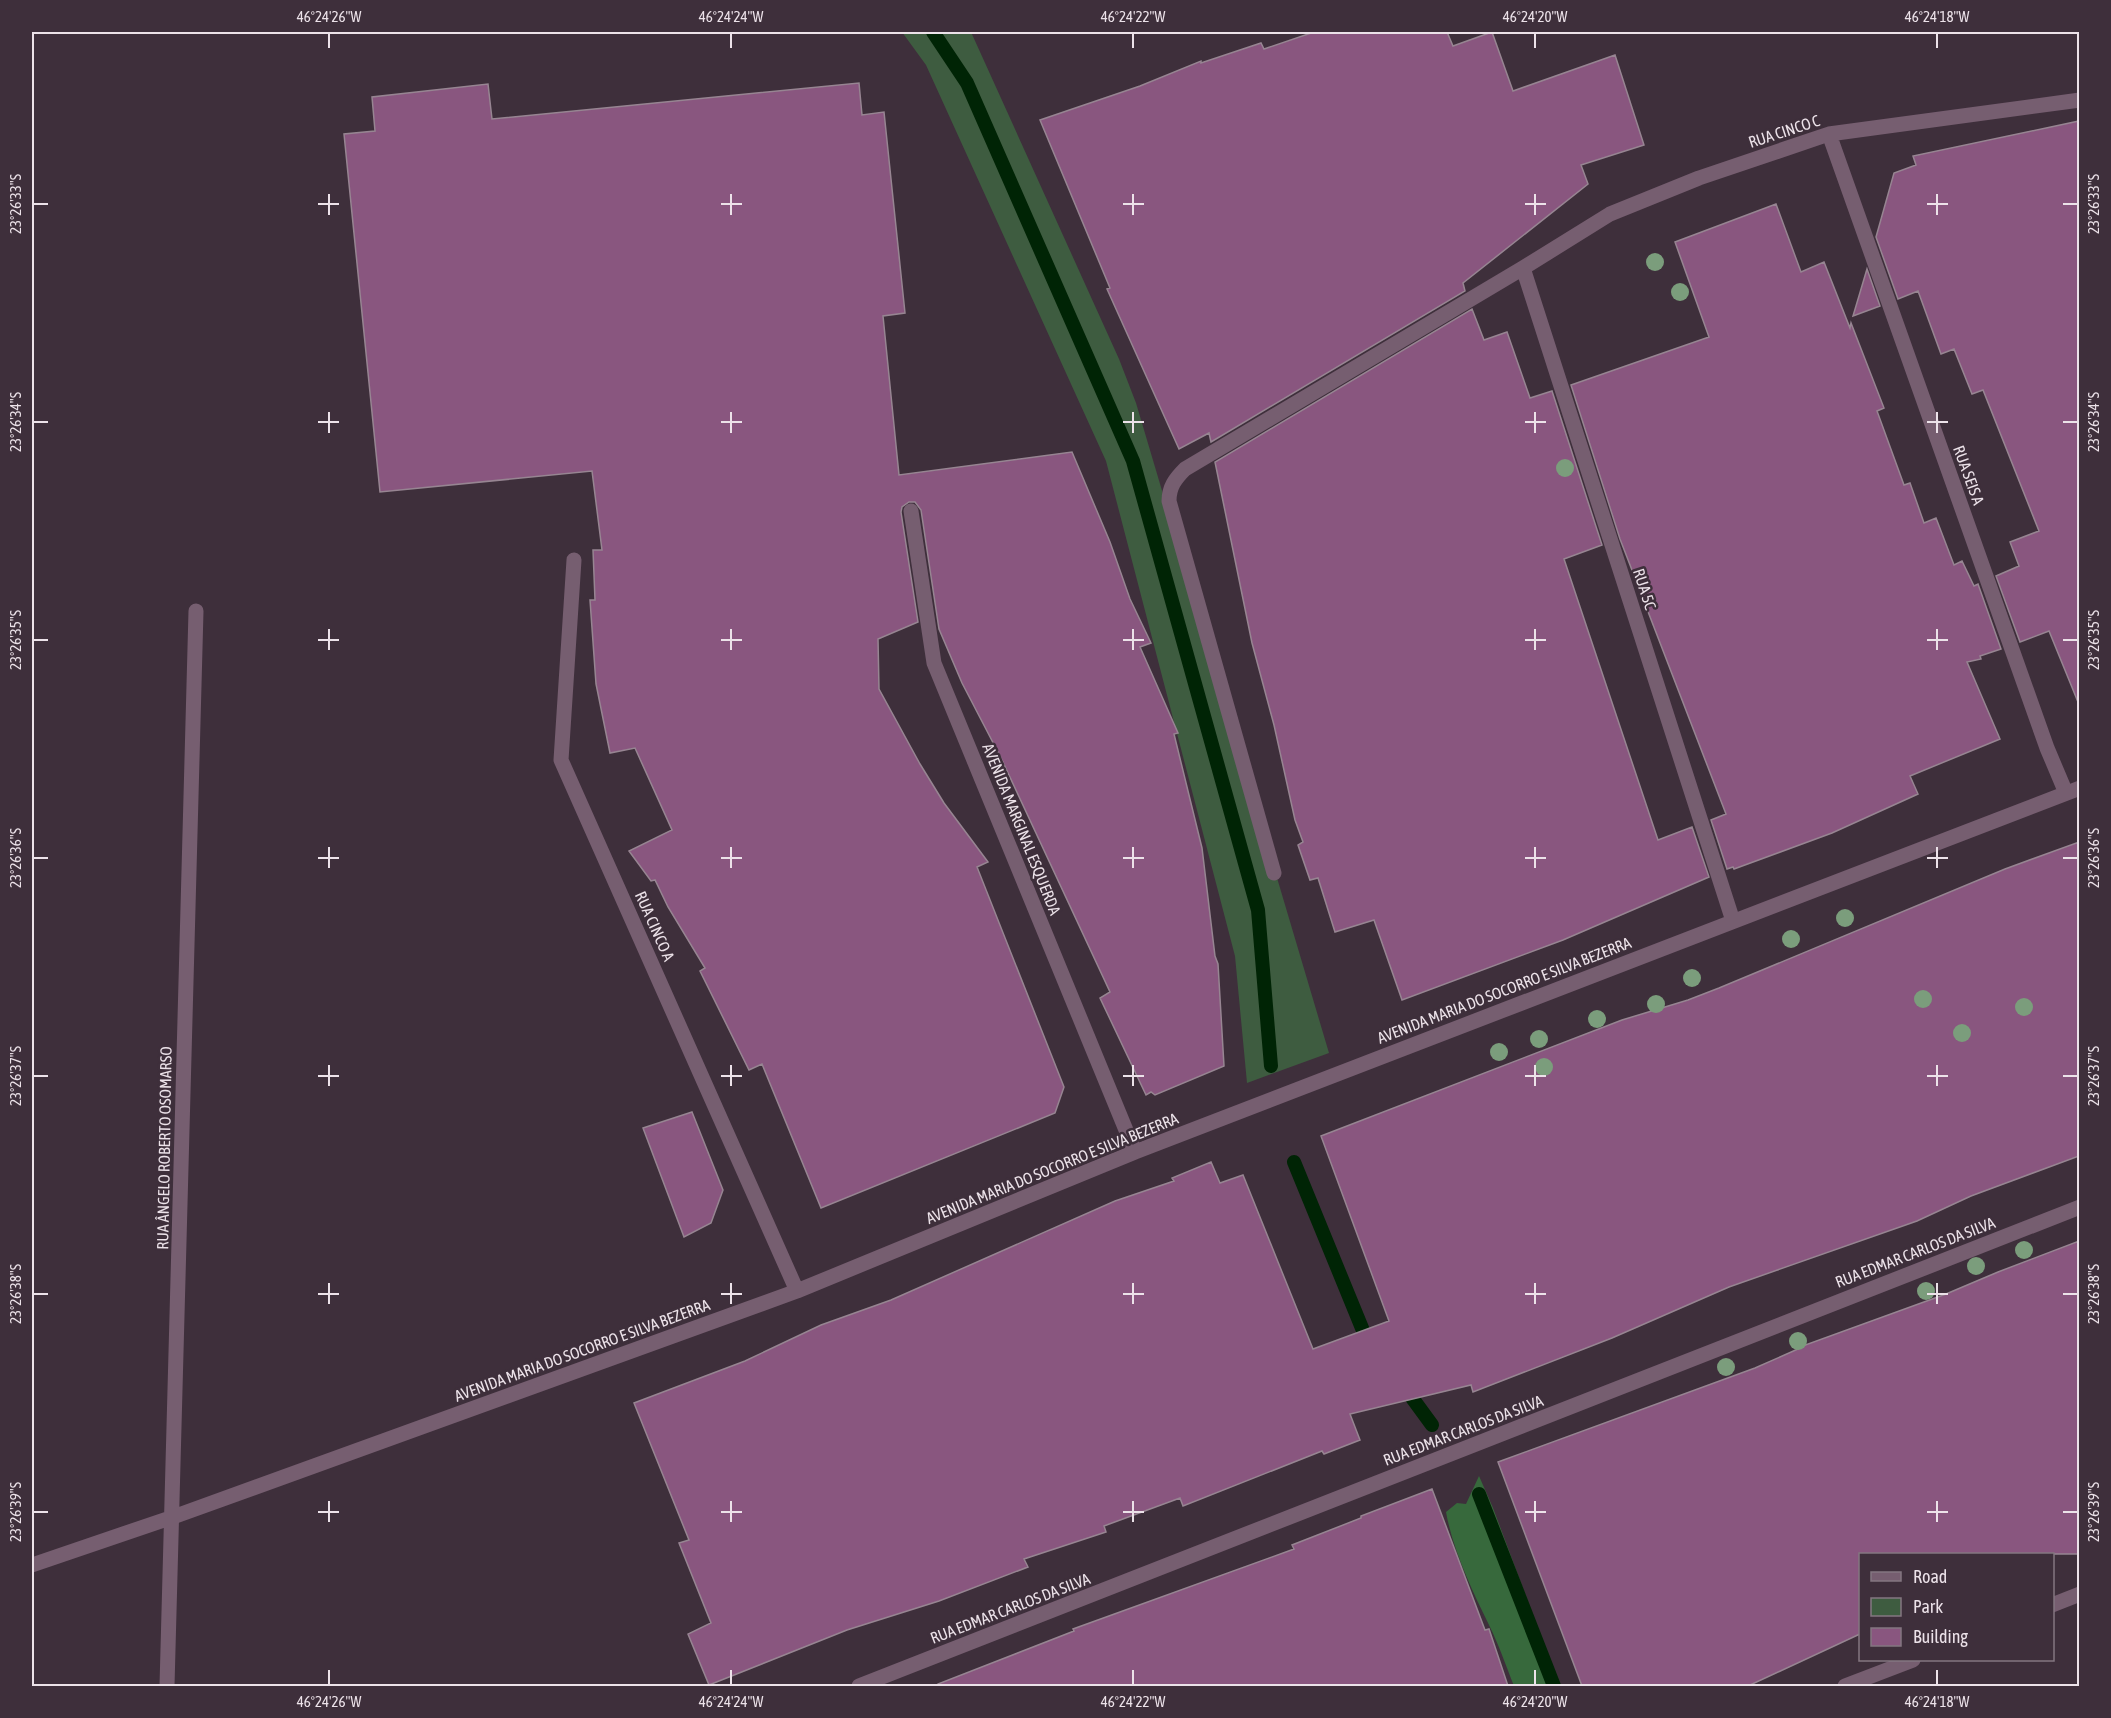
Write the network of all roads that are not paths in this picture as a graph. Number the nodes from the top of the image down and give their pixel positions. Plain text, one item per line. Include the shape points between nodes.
1 (2079, 100) edge
2 (1829, 134) junction
3 (1523, 268) junction
4 (911, 511) dead end
5 (574, 560) dead end
6 (196, 610) dead end
7 (2073, 791) edge
8 (1274, 873) dead end
9 (1733, 921) junction
10 (1135, 1152) junction
11 (2079, 1207) edge
12 (797, 1291) junction
13 (173, 1517) junction
14 (32, 1565) edge
15 (2079, 1594) edge
16 (2054, 1604) edge
17 (1908, 1661) edge
18 (167, 1686) edge
19 (859, 1686) edge
20 (1845, 1686) edge

1 - 2 street, RUA CINCO C
2 - 3 street, RUA CINCO C via 1699,178 1610,214
2 - 7 street, RUA SEIS A via 2043,737
3 - 8 street, RUA CINCO C via 1185,469 1172,486 1169,501
3 - 9 street, RUA 5C
4 - 10 street, AVENIDA MARGINAL ESQUERDA via 934,663
5 - 12 street, RUA CINCO A via 561,760
6 - 13 street, RUA ÂNGELO ROBERTO OSOMARSO
7 - 9 street, AVENIDA MARIA DO SOCORRO E SILVA BEZERRA
9 - 10 street, AVENIDA MARIA DO SOCORRO E SILVA BEZERRA
10 - 12 street, AVENIDA MARIA DO SOCORRO E SILVA BEZERRA
11 - 19 street, RUA EDMAR CARLOS DA SILVA
12 - 13 street, AVENIDA MARIA DO SOCORRO E SILVA BEZERRA
13 - 14 street, AVENIDA MARIA DO SOCORRO E SILVA BEZERRA
13 - 18 street, RUA ÂNGELO ROBERTO OSOMARSO
15 - 16 street
17 - 20 street

